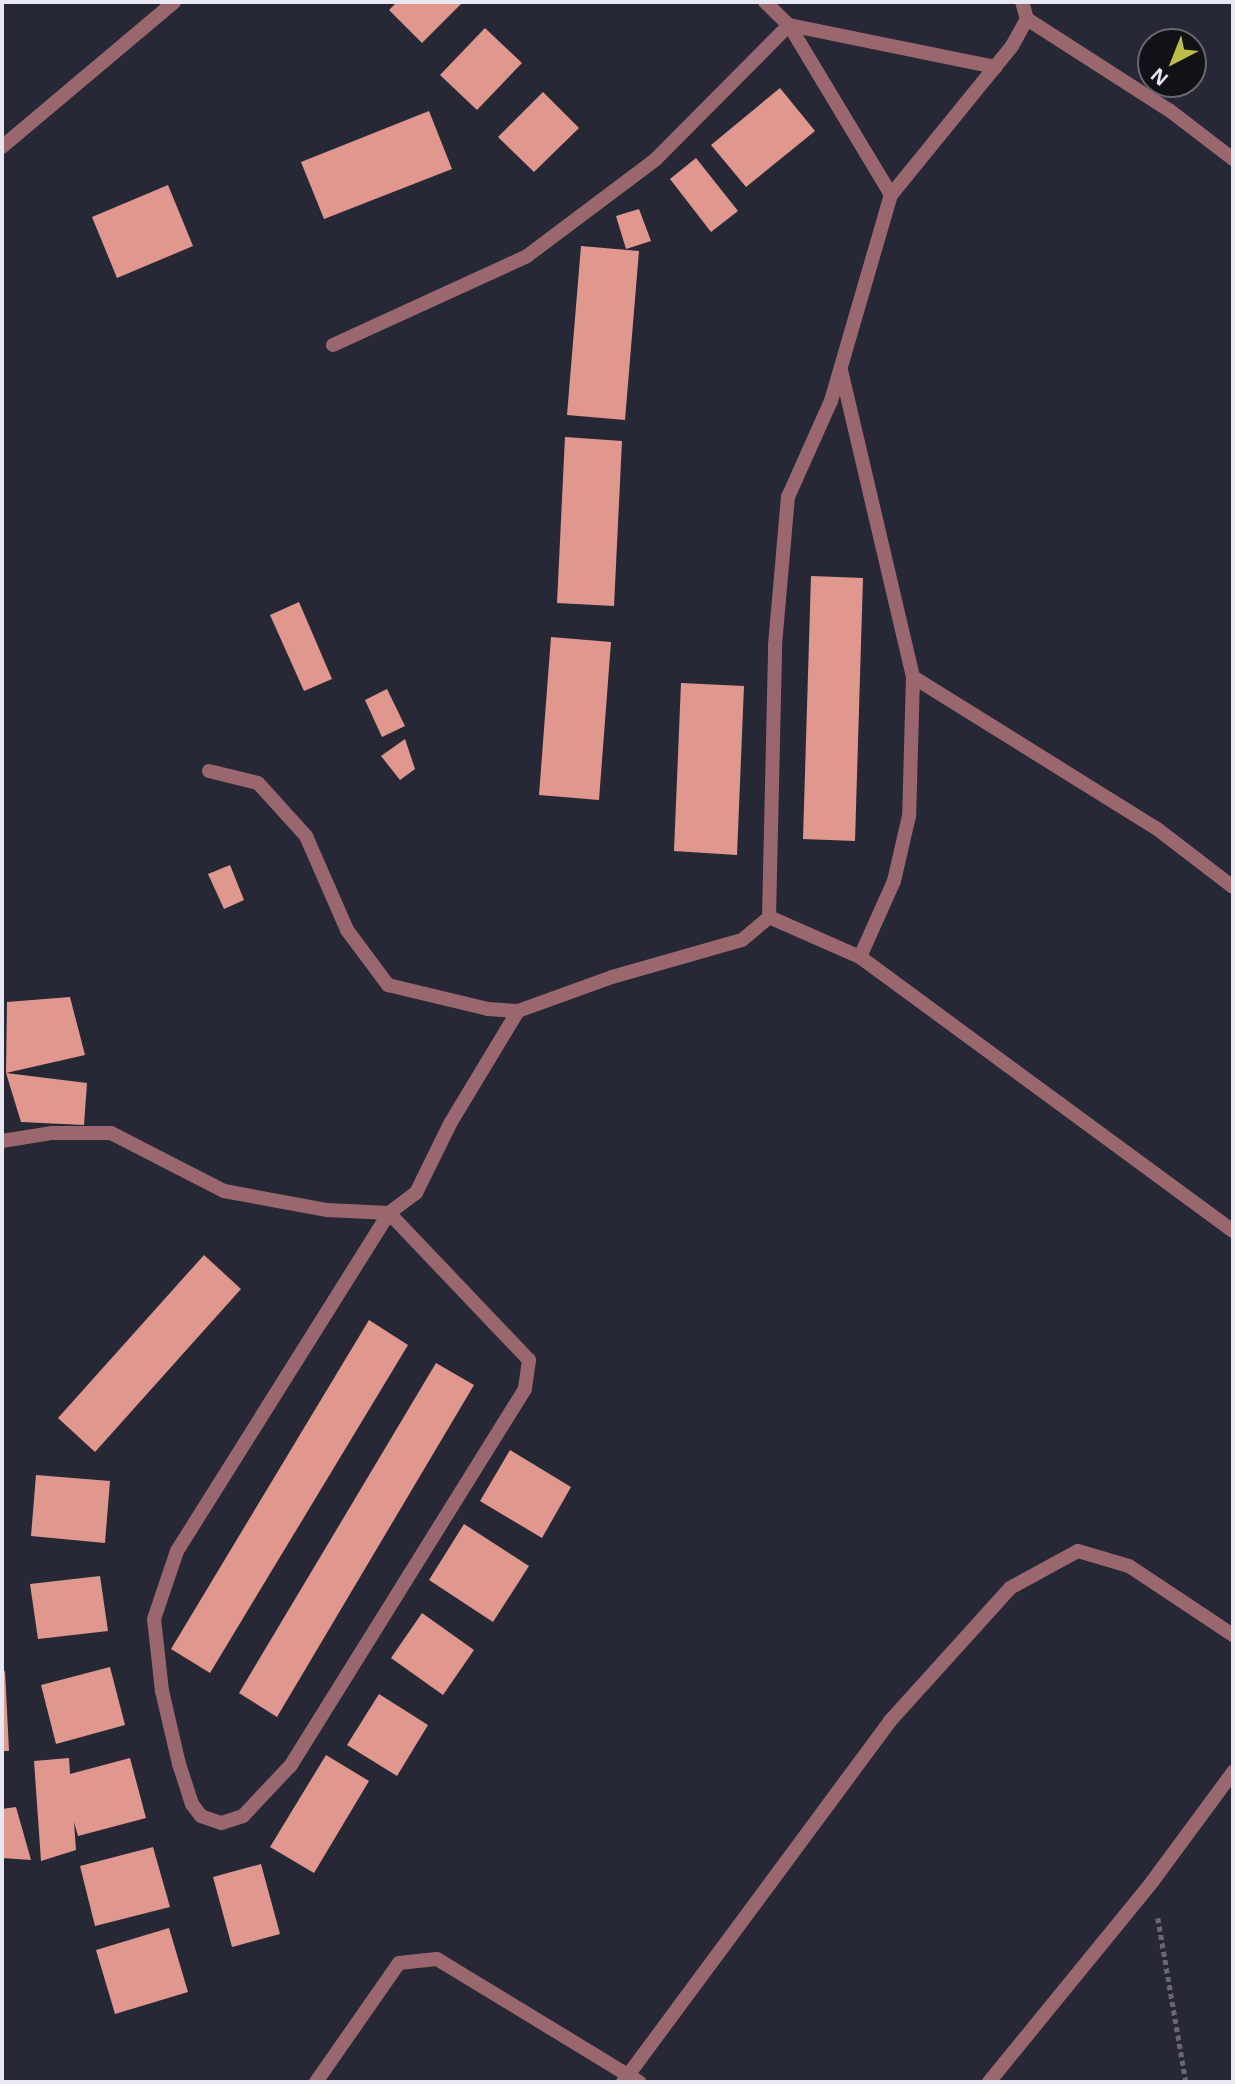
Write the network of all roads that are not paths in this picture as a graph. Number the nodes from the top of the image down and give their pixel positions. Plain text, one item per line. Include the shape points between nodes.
1 (174, 2) edge
2 (765, 2) edge
3 (1022, 2) edge
4 (1027, 19) junction
5 (789, 25) junction
6 (996, 67) junction
7 (2, 147) edge
8 (1233, 159) edge
9 (891, 195) junction
10 (333, 345) dead end
11 (840, 367) junction
12 (913, 677) junction
13 (209, 771) dead end
14 (1233, 887) edge
15 (769, 918) junction
16 (860, 957) junction
17 (518, 1011) junction
18 (2, 1141) edge
19 (389, 1213) junction
20 (1233, 1231) edge
21 (1233, 1635) edge
22 (1233, 1772) edge
23 (630, 2079) edge
24 (316, 2082) edge
25 (989, 2082) edge

1 - 7 street
2 - 5 street
3 - 4 street
4 - 6 street
4 - 8 street via 1169,110
5 - 6 street
5 - 9 street
5 - 10 street via 656,159 527,256
6 - 9 street
9 - 11 street
11 - 12 street
11 - 15 street via 831,401 788,497 775,645
12 - 14 street via 1156,828
12 - 16 street via 909,817 894,881
13 - 17 street via 258,783 306,836 347,930 388,985 488,1009
15 - 16 street
15 - 17 street via 742,940 612,977
16 - 20 street
17 - 19 street via 493,1047 416,1193
18 - 19 street via 52,1133 111,1133 224,1191 327,1210
19 - 19 street via 177,1551 154,1619 162,1691 189,1794 201,1816 220,1823 243,1816 290,1766 525,1389 529,1360
21 - 23 street via 1129,1566 1078,1551 1010,1588 890,1721
22 - 25 street via 1152,1882
23 - 24 street via 437,1959 399,1963

